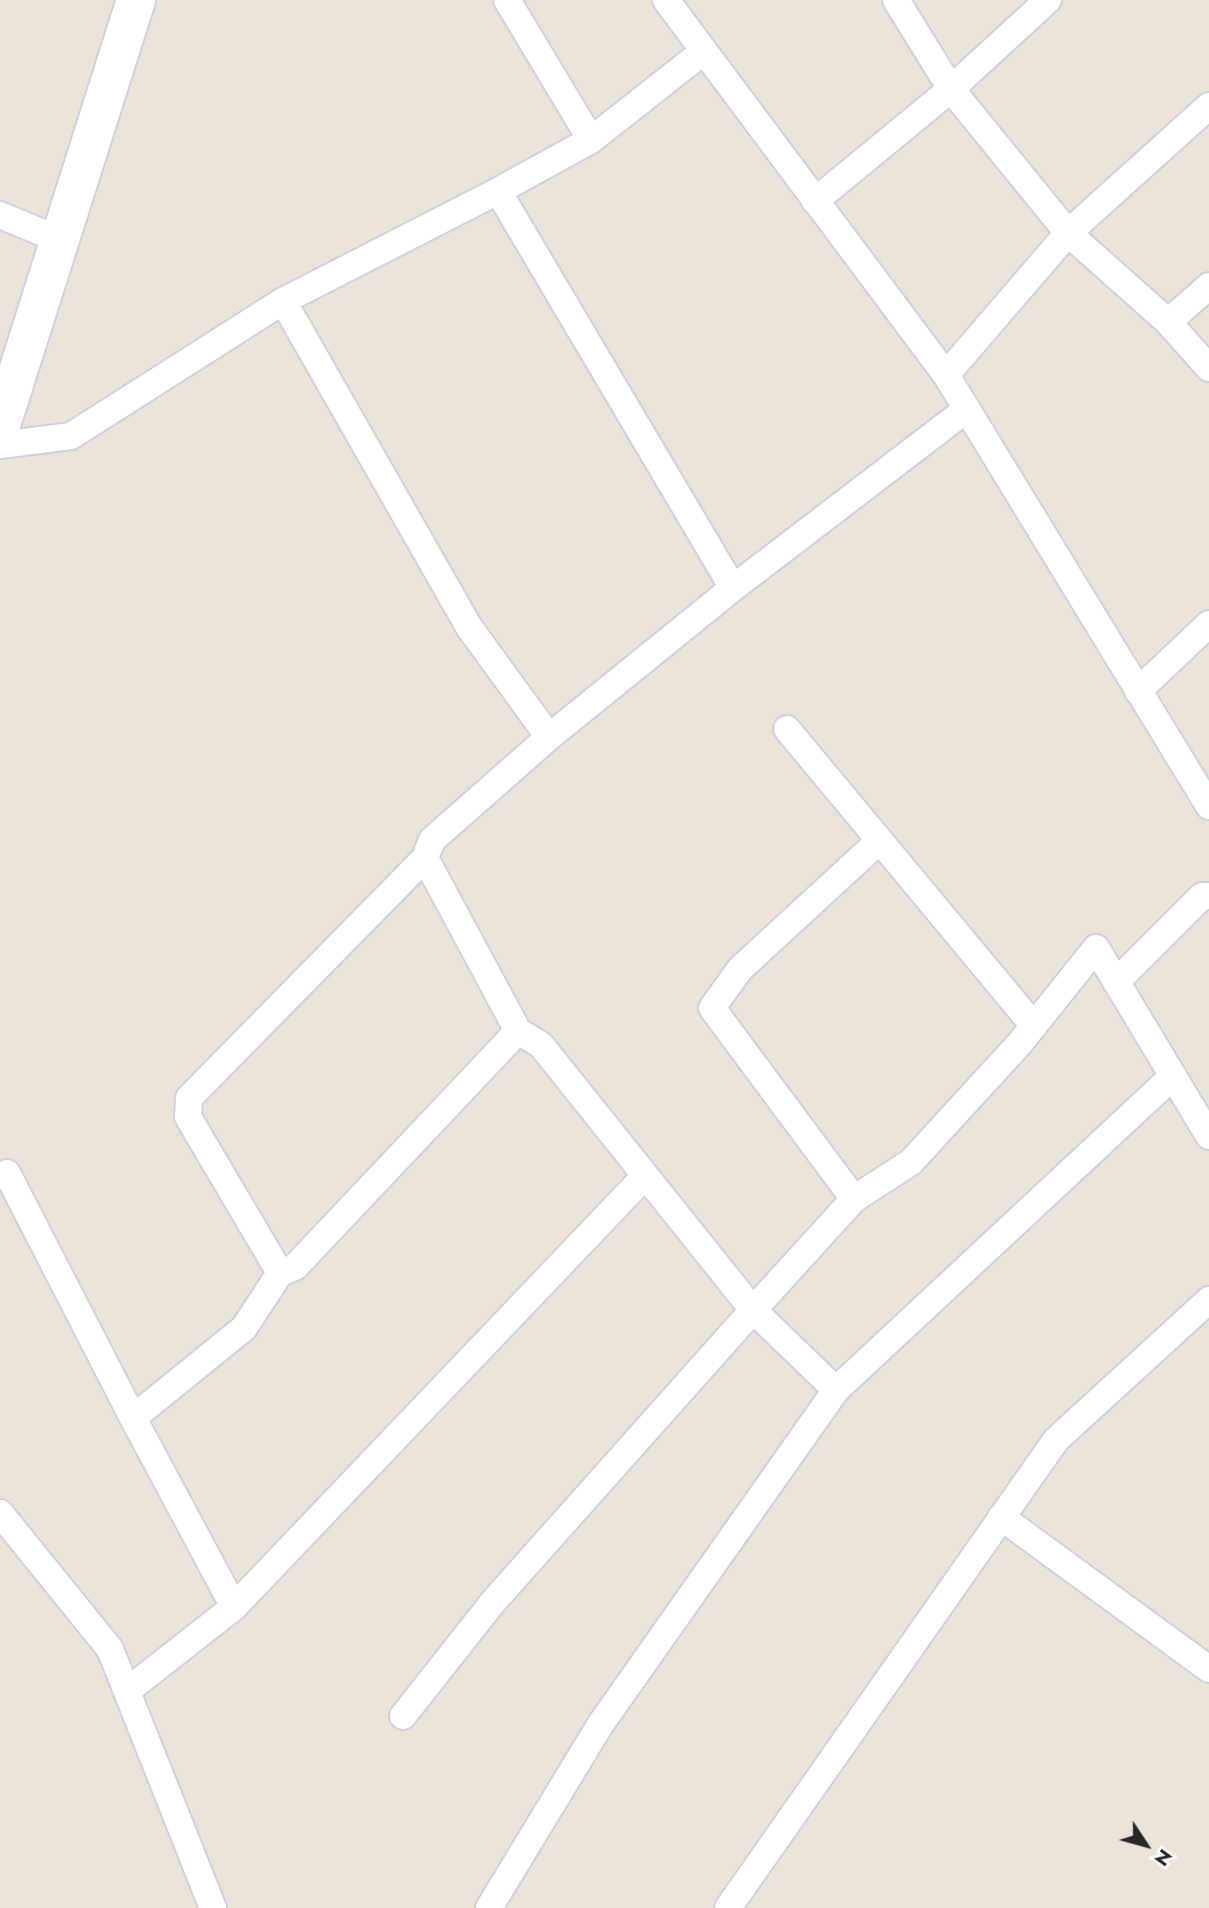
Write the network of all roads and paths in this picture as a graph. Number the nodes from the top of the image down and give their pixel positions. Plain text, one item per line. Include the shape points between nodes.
1 (136, 0) edge
2 (507, 0) edge
3 (666, 0) edge
4 (896, 0) edge
5 (1048, 0) edge
6 (704, 51) junction
7 (951, 89) junction
8 (1209, 106) edge
9 (591, 140) junction
10 (498, 191) junction
11 (816, 201) junction
12 (0, 215) edge
13 (1068, 233) junction
14 (60, 240) junction
15 (1209, 286) edge
16 (284, 301) junction
17 (1168, 322) junction
18 (1209, 368) edge
19 (946, 376) junction
20 (967, 409) junction
21 (0, 428) edge
22 (0, 445) edge
23 (733, 588) junction
24 (1209, 624) edge
25 (1138, 691) junction
26 (787, 729) dead end
27 (549, 737) junction
28 (1209, 806) edge
29 (878, 842) junction
30 (425, 858) junction
31 (1209, 895) edge
32 (1116, 982) junction
33 (1034, 1026) junction
34 (518, 1031) junction
35 (1173, 1076) junction
36 (1209, 1136) edge
37 (7, 1172) dead end
38 (645, 1176) junction
39 (854, 1199) junction
40 (281, 1273) junction
41 (1209, 1300) edge
42 (753, 1310) junction
43 (836, 1390) junction
44 (133, 1419) junction
45 (0, 1513) edge
46 (1001, 1517) junction
47 (234, 1607) junction
48 (1209, 1669) edge
49 (127, 1691) junction
50 (403, 1717) dead end
51 (213, 1908) edge
52 (489, 1908) edge
53 (728, 1908) edge

1 - 14 main road
2 - 9 street
3 - 6 street
4 - 7 street
5 - 7 street
6 - 9 street
6 - 11 street
7 - 11 street
7 - 13 street
8 - 13 street
9 - 10 street
10 - 16 street
10 - 23 street
11 - 19 street
12 - 14 street
13 - 17 street
13 - 19 street
14 - 21 main road
15 - 17 street
16 - 22 street via 71,436
16 - 27 street via 469,627
17 - 18 street
19 - 20 street
20 - 23 street
20 - 25 street
23 - 27 street
24 - 25 street
25 - 28 street
26 - 29 street
27 - 30 street via 432,840
29 - 33 street
29 - 39 street via 740,969 712,1007
30 - 34 street
30 - 40 street via 189,1098 188,1117
31 - 32 street via 1202,896
32 - 33 street via 1096,948
32 - 35 street
33 - 39 street via 911,1161
34 - 38 street via 541,1045
34 - 40 street via 295,1267
35 - 36 street
35 - 43 street
37 - 44 street
38 - 42 street
38 - 47 street
39 - 42 street
40 - 44 street via 244,1328
41 - 46 street via 1056,1440
42 - 43 street
42 - 50 street via 493,1602
43 - 52 street via 600,1725
44 - 47 street
45 - 49 street via 110,1649
46 - 48 street
46 - 53 street
47 - 49 street
49 - 51 street

